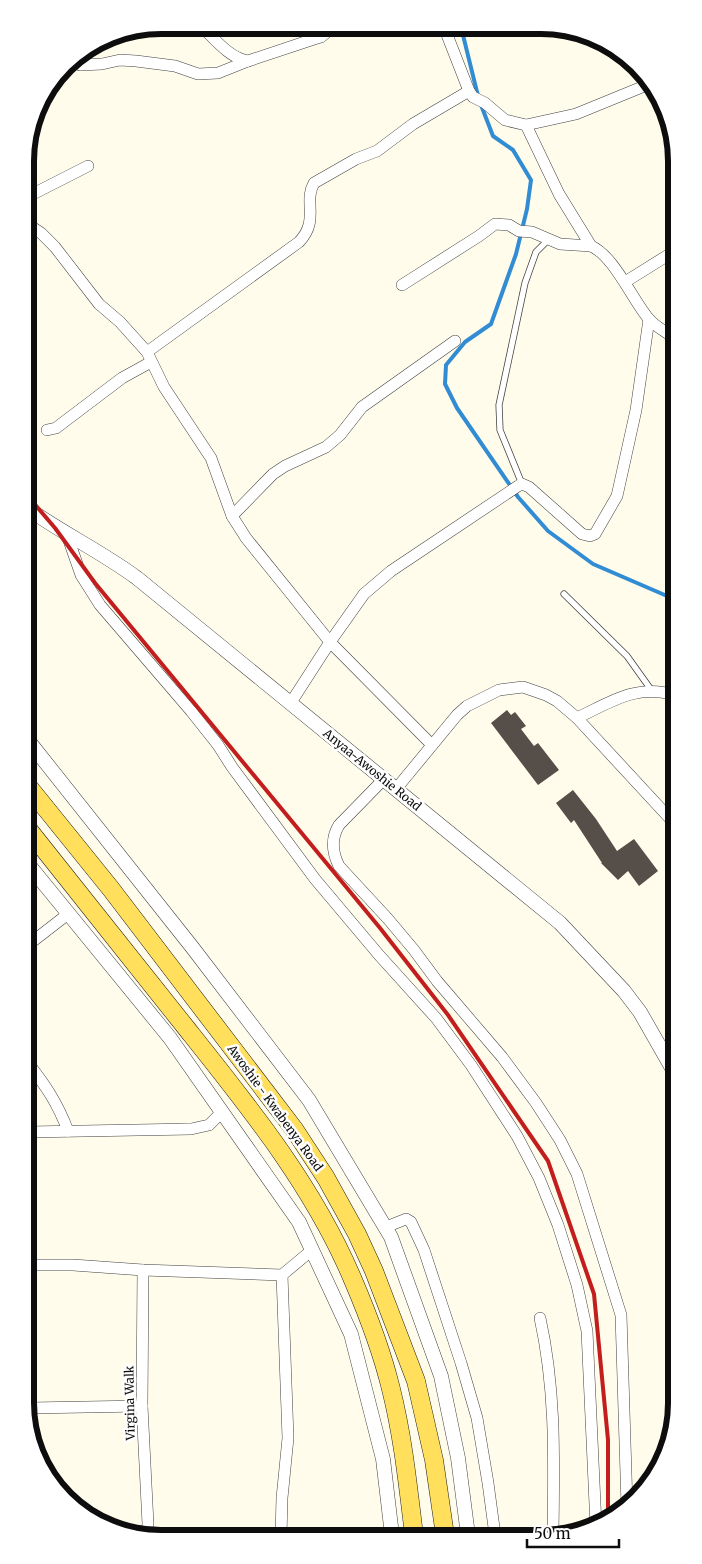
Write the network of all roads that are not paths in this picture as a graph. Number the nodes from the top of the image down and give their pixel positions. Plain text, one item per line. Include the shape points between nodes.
1 (210, 34) edge
2 (323, 34) edge
3 (447, 34) edge
4 (248, 61) junction
5 (80, 65) dead end
6 (644, 86) edge
7 (471, 94) junction
8 (526, 125) junction
9 (88, 166) dead end
10 (34, 194) edge
11 (34, 229) edge
12 (548, 240) junction
13 (591, 246) junction
14 (668, 255) edge
15 (625, 282) junction
16 (402, 285) dead end
17 (649, 319) junction
18 (668, 333) edge
19 (455, 341) dead end
20 (149, 357) junction
21 (47, 430) dead end
22 (520, 485) junction
23 (34, 513) edge
24 (232, 516) junction
25 (67, 535) junction
26 (564, 594) dead end
27 (330, 642) junction
28 (652, 691) junction
29 (668, 694) edge
30 (290, 704) junction
31 (577, 718) junction
32 (432, 745) junction
33 (34, 748) edge
34 (382, 780) junction
35 (396, 790) junction
36 (34, 793) edge
37 (668, 816) edge
38 (34, 838) edge
39 (34, 872) edge
40 (111, 889) junction
41 (86, 903) junction
42 (68, 914) junction
43 (34, 940) edge
44 (668, 1061) edge
45 (34, 1071) edge
46 (222, 1112) junction
47 (68, 1131) junction
48 (34, 1132) edge
49 (386, 1227) junction
50 (312, 1250) junction
51 (34, 1265) edge
52 (143, 1270) junction
53 (282, 1275) junction
54 (540, 1318) dead end
55 (142, 1406) junction
56 (34, 1408) edge
57 (627, 1497) edge
58 (596, 1518) edge
59 (147, 1529) edge
60 (553, 1529) edge
61 (281, 1530) edge
62 (391, 1530) edge
63 (413, 1530) edge
64 (444, 1530) edge
65 (467, 1530) edge
66 (494, 1530) edge

1 - 4 street via 234,56
2 - 4 street via 314,40
3 - 7 street
4 - 5 street via 218,72 198,74 174,66 136,61
6 - 8 street via 576,114
7 - 8 street via 505,120
7 - 20 street via 413,124 377,151 314,183 309,227 303,238
8 - 13 street via 559,194
9 - 10 street
11 - 20 street via 54,247 99,304 124,326
12 - 13 street
12 - 16 street via 509,225 494,224
12 - 22 lane via 536,252 525,283 499,405 500,430
13 - 15 street via 598,249
14 - 15 street
15 - 17 street
17 - 18 street
17 - 22 street via 636,410 617,496 596,534 582,534 529,487
19 - 24 street via 362,407 340,436 273,474
20 - 21 street via 56,428
20 - 24 street via 164,387 211,458
22 - 27 street via 380,580 364,594
23 - 25 street, Anyaa-Awoshie Road
24 - 27 street
25 - 30 street, Anyaa-Awoshie Road via 137,578
25 - 58 street via 81,575 100,605 212,738 315,879 436,1018 517,1136 558,1225 587,1331
26 - 28 lane via 627,656
27 - 30 street
27 - 32 street
28 - 29 street
28 - 31 street via 627,694
30 - 34 street, Anyaa-Awoshie Road
31 - 32 street via 546,695 523,687 499,690 467,706
31 - 37 street
32 - 35 street
33 - 49 street via 309,1100
34 - 35 street, Anyaa-Awoshie Road
34 - 57 street via 334,832 336,859 502,1058 560,1140 577,1174 621,1315
35 - 44 street, Anyaa-Awoshie Road via 560,923 624,991
36 - 40 main road, Awoshie - Kwabenya Road
38 - 41 main road, Awoshie - Kwabenya Road
39 - 42 street
40 - 41 main road via 110,897 101,906
40 - 64 main road, Awoshie - Kwabenya Road via 294,1129 357,1234 416,1381 434,1460
41 - 63 main road, Awoshie - Kwabenya Road via 275,1142 336,1244 353,1280 391,1388 405,1456
42 - 43 street
42 - 46 street via 170,1038
45 - 47 street via 49,1090
46 - 47 street via 209,1125 191,1129
46 - 50 street via 299,1222
47 - 48 street
49 - 65 street via 441,1376 458,1458
49 - 66 street via 406,1219 411,1222 424,1250 477,1418
50 - 53 street
50 - 62 street via 351,1334 383,1459
51 - 52 street
52 - 53 street
52 - 55 street, Virgina Walk
53 - 61 street via 288,1438
54 - 60 street via 552,1391
55 - 56 street
55 - 59 street, Virgina Walk

